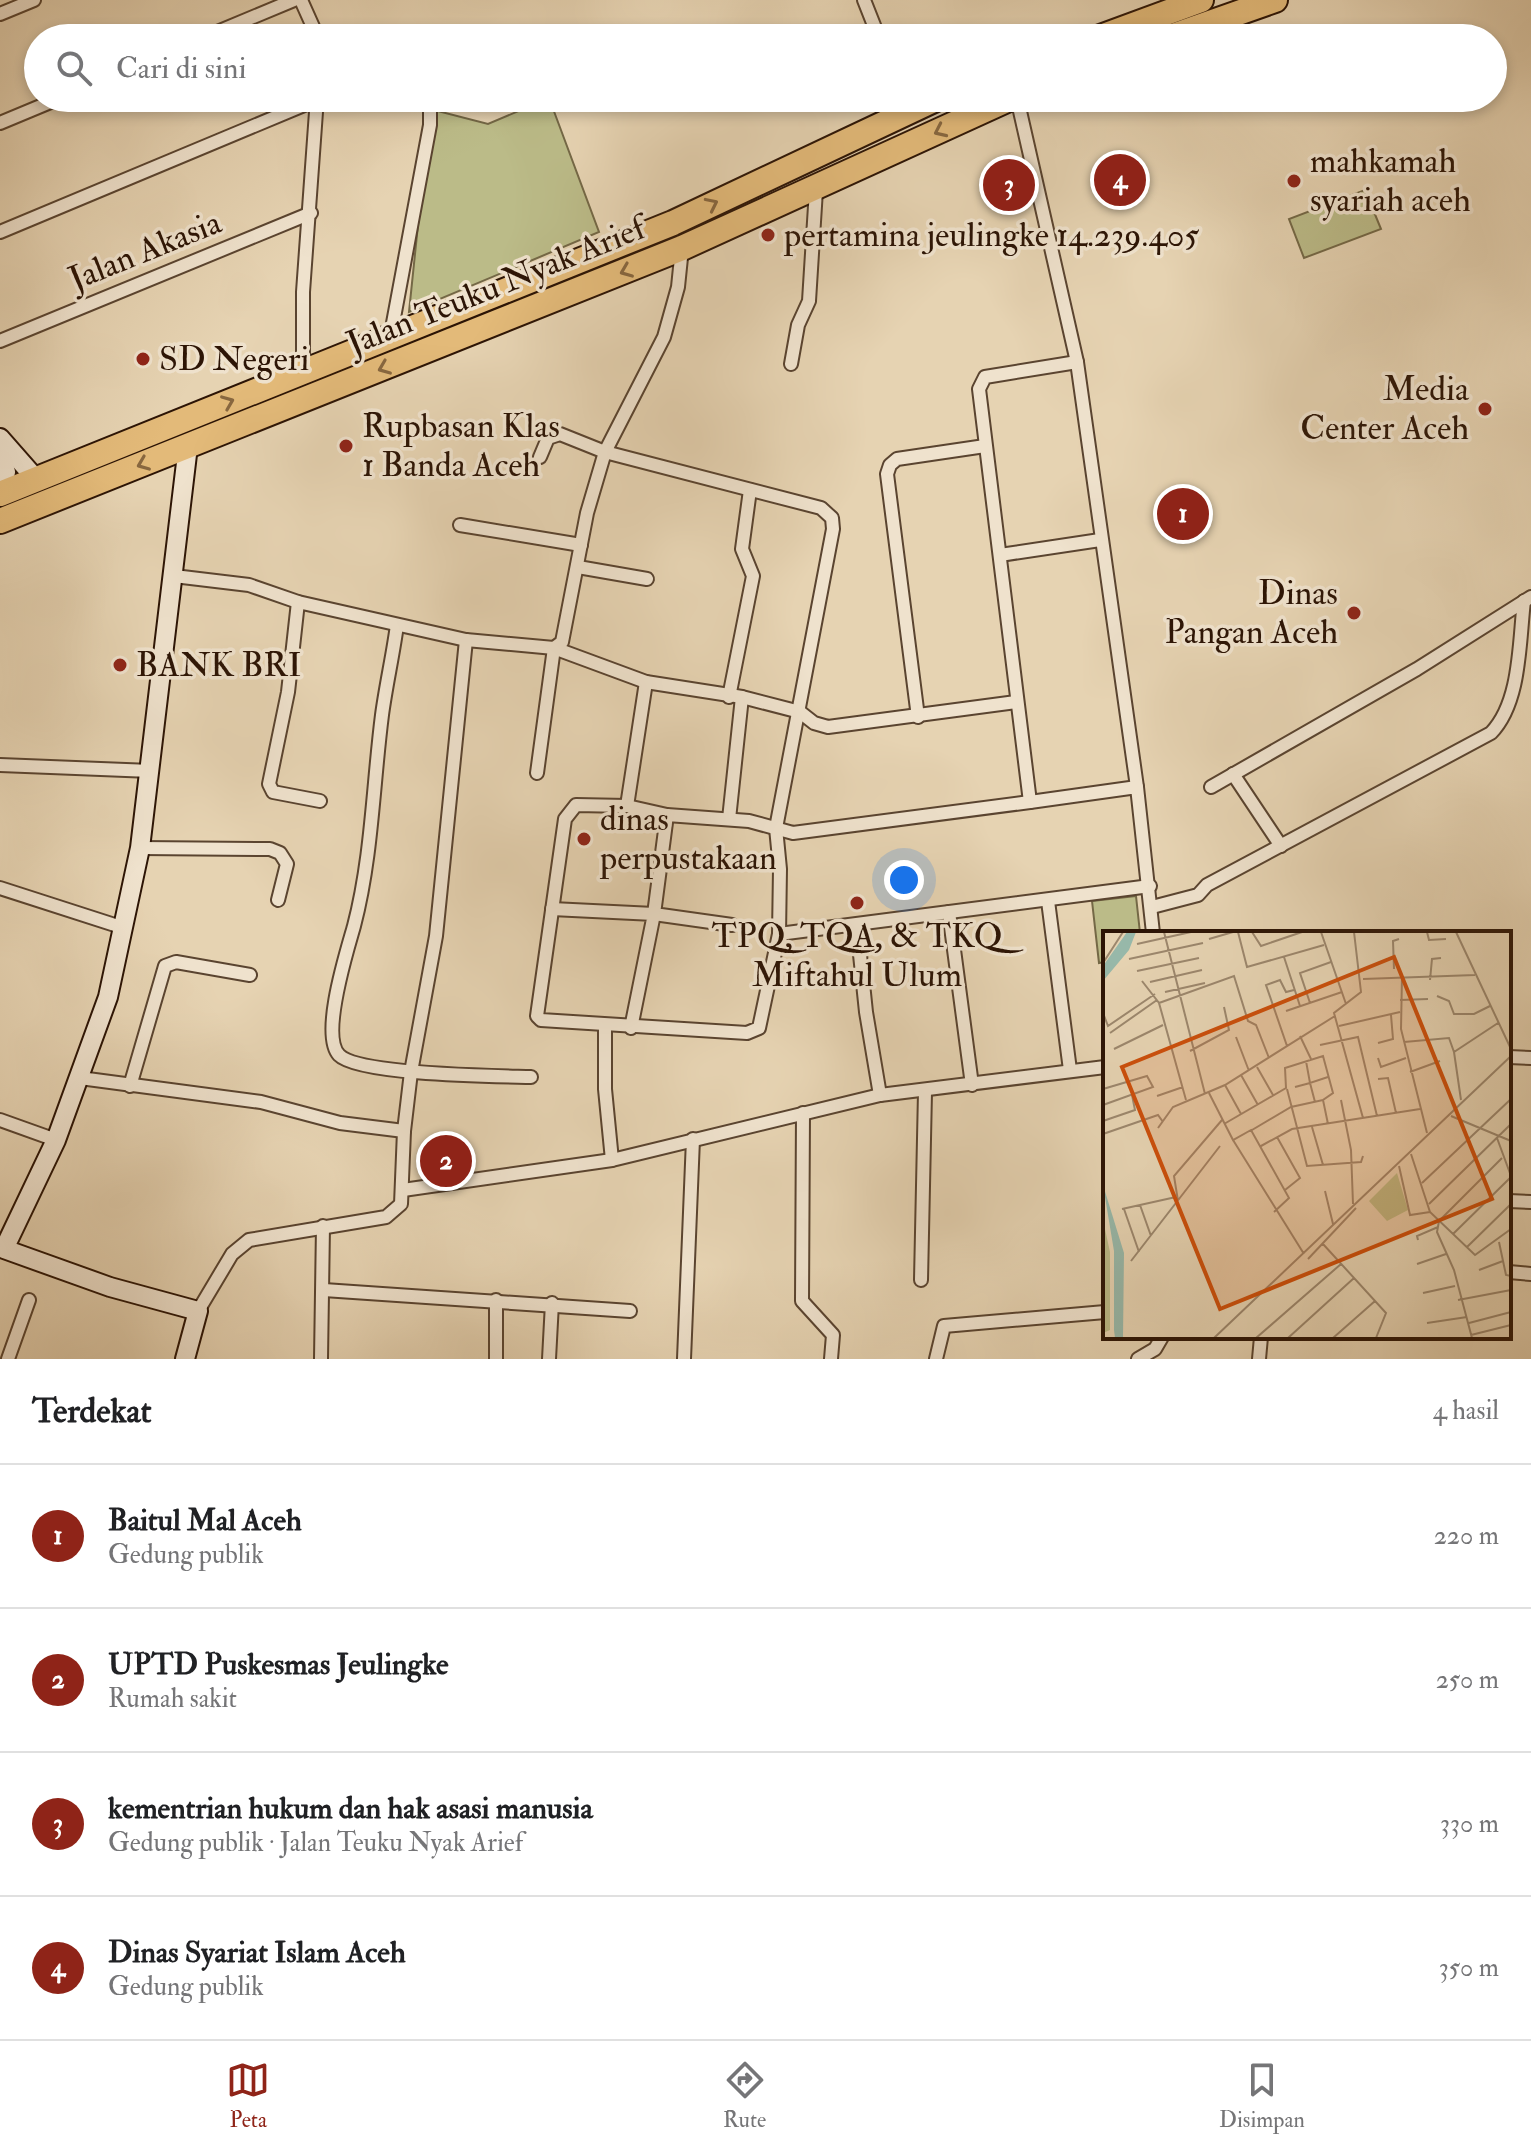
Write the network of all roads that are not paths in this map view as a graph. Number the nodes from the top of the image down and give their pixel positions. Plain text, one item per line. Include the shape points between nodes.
1 (34, 0) edge
2 (294, 0) edge
3 (301, 0) edge
4 (864, 0) edge
5 (1201, 0) edge
6 (1275, 0) edge
7 (0, 14) edge
8 (237, 24) edge
9 (312, 24) edge
10 (873, 24) edge
11 (1136, 24) edge
12 (1207, 24) edge
13 (26, 112) edge
14 (286, 112) edge
15 (316, 112) edge
16 (430, 112) edge
17 (888, 112) edge
18 (984, 112) edge
19 (1017, 112) edge
20 (0, 123) edge
21 (816, 190) junction
22 (311, 213) junction
23 (0, 232) edge
24 (682, 248) junction
25 (390, 339) junction
26 (0, 341) edge
27 (1077, 362) junction
28 (791, 364) dead end
29 (303, 372) junction
30 (0, 438) edge
31 (188, 446) junction
32 (985, 446) junction
33 (0, 452) edge
34 (605, 452) junction
35 (540, 457) dead end
36 (36, 479) junction
37 (750, 490) junction
38 (0, 492) edge
39 (0, 521) edge
40 (460, 525) dead end
41 (1100, 540) junction
42 (581, 545) junction
43 (1000, 555) junction
44 (578, 567) junction
45 (174, 576) junction
46 (647, 579) dead end
47 (1527, 599) edge
48 (298, 602) junction
49 (397, 625) junction
50 (1526, 627) edge
51 (466, 640) junction
52 (554, 648) junction
53 (646, 682) junction
54 (735, 697) junction
55 (1016, 702) junction
56 (800, 712) junction
57 (918, 717) junction
58 (0, 765) edge
59 (151, 771) junction
60 (537, 773) dead end
61 (1233, 774) junction
62 (1137, 787) junction
63 (1211, 787) dead end
64 (320, 801) dead end
65 (1030, 802) junction
66 (627, 806) junction
67 (667, 815) junction
68 (729, 819) junction
69 (776, 828) junction
70 (1281, 846) junction
71 (140, 848) junction
72 (1150, 886) junction
73 (0, 888) edge
74 (278, 900) dead end
75 (1048, 901) junction
76 (1152, 907) junction
77 (552, 909) junction
78 (949, 912) junction
79 (654, 914) junction
80 (732, 925) dead end
81 (857, 926) junction
82 (121, 927) junction
83 (1153, 931) edge
84 (779, 934) junction
85 (250, 975) dead end
86 (605, 1027) junction
87 (631, 1028) junction
88 (1511, 1057) edge
89 (1531, 1058) edge
90 (1103, 1067) edge
91 (1070, 1070) junction
92 (411, 1072) junction
93 (531, 1077) dead end
94 (80, 1078) junction
95 (972, 1085) junction
96 (130, 1086) junction
97 (925, 1092) junction
98 (880, 1095) junction
99 (803, 1113) junction
100 (0, 1120) edge
101 (404, 1131) junction
102 (693, 1139) junction
103 (56, 1140) junction
104 (612, 1160) junction
105 (403, 1190) junction
106 (1511, 1201) edge
107 (1531, 1202) edge
108 (323, 1226) junction
109 (2, 1248) edge
110 (1511, 1272) edge
111 (1531, 1274) edge
112 (921, 1280) dead end
113 (324, 1290) junction
114 (29, 1300) dead end
115 (496, 1300) junction
116 (552, 1303) junction
117 (198, 1311) junction
118 (630, 1311) dead end
119 (1103, 1312) edge
120 (1161, 1339) edge
121 (1261, 1339) edge
122 (8, 1359) edge
123 (185, 1359) edge
124 (321, 1359) edge
125 (496, 1359) edge
126 (549, 1359) edge
127 (684, 1359) edge
128 (831, 1359) edge
129 (936, 1359) edge
130 (1138, 1359) edge
131 (1259, 1359) edge

1 - 7 street
2 - 8 street
3 - 9 street
4 - 10 street
5 - 11 highway
6 - 12 highway
13 - 20 street
14 - 23 street
15 - 22 street
16 - 25 street
25 -> 17 highway, Jalan Teuku Nyak Arief via 673,223
18 -> 21 highway, Jalan Teuku Nyak Arief
19 - 27 street
21 - 24 highway, Jalan Teuku Nyak Arief
21 - 28 street via 809,301
22 - 26 street, Jalan Akasia
22 - 29 street via 303,292
24 -> 31 highway, Jalan Teuku Nyak Arief
24 - 34 street via 664,337
25 - 29 highway, Jalan Teuku Nyak Arief
27 - 32 street via 980,380
27 - 41 street
36 -> 29 highway, Jalan Teuku Nyak Arief
30 - 36 street
31 -> 39 highway, Jalan Teuku Nyak Arief
31 - 45 street
32 - 43 street
32 - 57 street via 897,459 887,474
33 - 38 street via 6,472
34 - 35 street via 555,435 548,438
34 - 37 street
34 - 42 street
36 - 38 highway, Jalan Teuku Nyak Arief
37 - 54 street via 742,549 753,576
37 - 56 street via 821,508 832,518
40 - 42 street
41 - 43 street
41 - 62 street
42 - 44 street
43 - 55 street
44 - 46 street
44 - 52 street via 562,642
45 - 48 street via 249,585
45 - 59 street
47 - 50 street
47 - 61 street
48 - 49 street
48 - 64 street via 288,692 269,784 273,792
49 - 51 street
49 - 92 street via 367,856 332,1043 348,1061
50 - 70 street via 1507,707 1491,733
51 - 52 street
51 - 92 street via 436,936
52 - 53 street
52 - 60 street
53 - 54 street
53 - 66 street
54 - 56 street
54 - 68 street
55 - 57 street
55 - 65 street
56 - 57 street via 828,727
56 - 69 street
58 - 59 street
59 - 71 street
61 - 63 street
61 - 70 street
62 - 65 street
62 - 72 street
65 - 69 street via 793,833
66 - 67 street
66 - 77 street via 585,803 570,810
67 - 68 street
67 - 79 street
68 - 69 street
69 - 84 street
70 - 76 street via 1207,885 1198,895
71 - 74 street via 270,849 287,864
71 - 82 street
72 - 75 street
72 - 76 street
73 - 82 street
75 - 78 street
75 - 91 street
76 - 83 street
77 - 79 street
77 - 86 street via 537,1016
78 - 81 street
78 - 95 street
79 - 80 street
79 - 87 street
81 - 84 street
81 - 98 street
82 - 94 street via 108,997
84 - 87 street via 759,1028 747,1033
85 - 96 street via 176,962 165,966
86 - 87 street
86 - 104 street
88 - 89 street
90 - 91 street
91 - 95 street
92 - 93 street
92 - 101 street
94 - 96 street
94 - 103 street
95 - 97 street
96 - 101 street via 261,1102 340,1123
97 - 98 street
97 - 112 street
98 - 99 street
99 - 102 street
99 - 128 street via 802,1301 833,1335
100 - 103 street
101 - 105 street
102 - 104 street
102 - 127 street
103 - 109 street
104 - 105 street
105 - 108 street via 393,1215
106 - 107 street
108 - 113 street
108 - 117 street via 261,1236 240,1247
109 - 117 street via 110,1287
110 - 111 street
113 - 115 street
113 - 124 street
114 - 122 street
115 - 116 street
115 - 125 street
116 - 118 street
116 - 126 street
117 - 123 street
119 - 129 street via 944,1326
120 - 130 street
121 - 131 street

